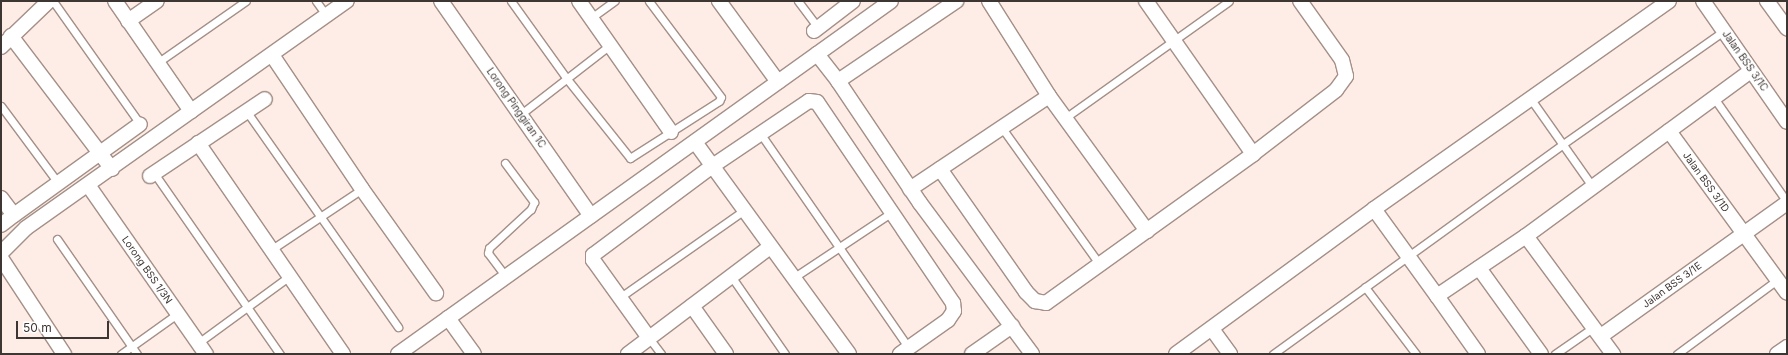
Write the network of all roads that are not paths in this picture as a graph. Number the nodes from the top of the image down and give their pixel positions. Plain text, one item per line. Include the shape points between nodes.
1 (49, 1) edge
2 (53, 1) edge
3 (115, 1) edge
4 (157, 1) edge
5 (246, 1) edge
6 (316, 1) edge
7 (347, 1) edge
8 (441, 1) edge
9 (511, 1) edge
10 (579, 1) edge
11 (614, 1) edge
12 (649, 1) edge
13 (719, 1) edge
14 (798, 1) edge
15 (853, 1) edge
16 (892, 1) edge
17 (956, 1) edge
18 (989, 1) edge
19 (1146, 1) edge
20 (1230, 1) edge
21 (1300, 1) edge
22 (1669, 1) edge
23 (1702, 1) edge
24 (1767, 1) edge
25 (326, 15) junction
26 (591, 18) junction
27 (128, 21) junction
28 (1787, 29) edge
29 (816, 30) joint
30 (1724, 32) junction
31 (12, 36) junction
32 (1174, 41) junction
33 (610, 45) junction
34 (1, 47) edge
35 (817, 54) junction
36 (272, 55) junction
37 (157, 63) junction
38 (1751, 71) junction
39 (567, 79) junction
40 (838, 81) junction
41 (778, 82) junction
42 (1050, 96) junction
43 (1530, 98) junction
44 (1714, 98) junction
45 (265, 99) dead end
46 (1, 106) edge
47 (191, 111) junction
48 (246, 112) junction
49 (522, 114) junction
50 (1065, 118) junction
51 (1787, 122) edge
52 (140, 124) joint
53 (1002, 128) junction
54 (1669, 131) junction
55 (671, 132) junction
56 (760, 133) junction
57 (695, 142) junction
58 (198, 143) junction
59 (1563, 144) junction
60 (99, 152) junction
61 (1253, 154) junction
62 (505, 163) dead end
63 (711, 167) junction
64 (112, 168) junction
65 (940, 169) junction
66 (152, 174) joint
67 (59, 184) junction
68 (88, 186) junction
69 (1592, 186) junction
70 (362, 189) junction
71 (910, 189) junction
72 (1, 198) edge
73 (1787, 203) edge
74 (1374, 209) junction
75 (744, 210) junction
76 (891, 213) junction
77 (14, 215) junction
78 (591, 216) junction
79 (322, 217) junction
80 (1, 225) edge
81 (1147, 231) junction
82 (1744, 234) junction
83 (1526, 236) junction
84 (57, 239) dead end
85 (770, 247) junction
86 (840, 247) junction
87 (272, 248) junction
88 (1, 253) edge
89 (1408, 256) junction
90 (1, 258) edge
91 (1100, 265) junction
92 (1479, 268) junction
93 (291, 275) junction
94 (731, 276) junction
95 (506, 277) junction
96 (793, 278) junction
97 (1777, 280) junction
98 (1365, 287) junction
99 (436, 293) dead end
100 (1787, 293) edge
101 (1437, 296) junction
102 (619, 298) junction
103 (692, 306) junction
104 (246, 307) junction
105 (177, 314) junction
106 (448, 318) junction
107 (1012, 326) junction
108 (398, 327) dead end
109 (1212, 329) junction
110 (1597, 332) junction
111 (649, 338) junction
112 (132, 347) junction
113 (1787, 347) edge
114 (202, 348) edge
115 (904, 351) edge
116 (64, 354) edge
117 (121, 354) edge
118 (137, 354) edge
119 (280, 354) edge
120 (343, 354) edge
121 (398, 354) edge
122 (474, 354) edge
123 (628, 354) edge
124 (661, 354) edge
125 (726, 354) edge
126 (785, 354) edge
127 (849, 354) edge
128 (972, 354) edge
129 (1032, 354) edge
130 (1176, 354) edge
131 (1230, 354) edge
132 (1273, 354) edge
133 (1416, 354) edge
134 (1478, 354) edge
135 (1541, 354) edge
136 (1555, 354) edge
137 (1613, 354) edge
138 (1677, 354) edge
139 (1777, 354) edge

1 - 31 street
2 - 52 lane
3 - 27 street
4 - 27 street
5 - 37 lane
6 - 25 lane
7 - 25 street
8 - 49 street, Lorong Pinggiran 1C
9 - 39 lane
10 - 26 street
11 - 26 lane
12 - 55 lane via 720,97 719,101
13 - 41 street
14 - 29 lane
15 - 29 street
16 - 35 street
17 - 40 street
18 - 42 street
19 - 32 street
20 - 32 lane
21 - 61 street via 1342,60 1346,76 1336,90
22 - 43 street
23 - 30 street, Jalan BSS 3/1C
24 - 28 street
25 - 36 street
26 - 33 street
27 - 37 street
30 - 38 street, Jalan BSS 3/1C
30 - 59 lane
31 - 34 street
31 - 60 street
32 - 50 lane
32 - 61 street
33 - 39 lane
33 - 55 street
35 - 40 street
35 - 41 street
36 - 47 street
36 - 70 street
37 - 47 street
38 - 44 street
38 - 51 street, Jalan BSS 3/1C
39 - 49 lane
39 - 55 lane via 628,158
40 - 71 street
41 - 57 street
42 - 50 street
42 - 53 street
43 - 59 lane
43 - 74 street
44 - 54 street
44 - 73 lane
45 - 48 street
46 - 67 lane
47 - 64 street
48 - 58 street
48 - 79 lane
49 - 78 street, Lorong Pinggiran 1C
50 - 81 street
52 - 60 street
53 - 65 street
53 - 91 lane
54 - 69 street
54 - 82 street, Jalan BSS 3/1D
56 - 63 street
56 - 76 street via 801,104 809,100 817,102
56 - 86 lane
57 - 63 street
57 - 78 street
58 - 66 street
58 - 87 street
59 - 69 lane
59 - 89 lane
60 - 64 street
60 - 67 street
61 - 81 street
62 - 95 lane via 534,202 531,209 489,248 488,253
63 - 75 street
63 - 102 street via 593,256 593,260
64 - 68 street
65 - 71 street
65 - 91 street via 1035,301 1046,303
66 - 104 lane
67 - 77 street
68 - 88 street via 26,228
68 - 105 street, Lorong BSS 1/3N
69 - 83 street
70 - 79 lane
70 - 99 street
71 - 107 street
72 - 77 street
73 - 82 street, Jalan BSS 3/1E
74 - 89 street
74 - 109 street
75 - 85 street
75 - 102 lane
76 - 86 lane
76 - 115 street via 953,303 954,312 948,320
77 - 80 street
78 - 95 street
79 - 87 lane
79 - 108 lane
81 - 91 street
82 - 97 street, Jalan BSS 3/1D
82 - 110 street, Jalan BSS 3/1E
83 - 92 street
83 - 110 street
84 - 112 lane
85 - 94 street
85 - 96 street
86 - 96 lane
86 - 115 lane
87 - 93 street
89 - 98 lane
89 - 101 street
90 - 116 street
92 - 101 street
92 - 135 street
93 - 104 lane
93 - 120 street
94 - 103 street
94 - 126 lane
95 - 106 street
96 - 127 street
97 - 100 street, Jalan BSS 3/1D
97 - 138 lane
98 - 132 lane
98 - 133 lane
101 - 134 street
102 - 111 street
103 - 111 street
103 - 125 street
104 - 114 lane
104 - 119 lane
105 - 112 lane
105 - 114 street, Lorong BSS 1/3N
106 - 121 street
106 - 122 street
107 - 128 street
107 - 129 street
109 - 130 street
109 - 131 street
110 - 136 lane
110 - 137 street
111 - 123 street
111 - 124 lane
112 - 117 lane
112 - 118 lane
113 - 139 street

